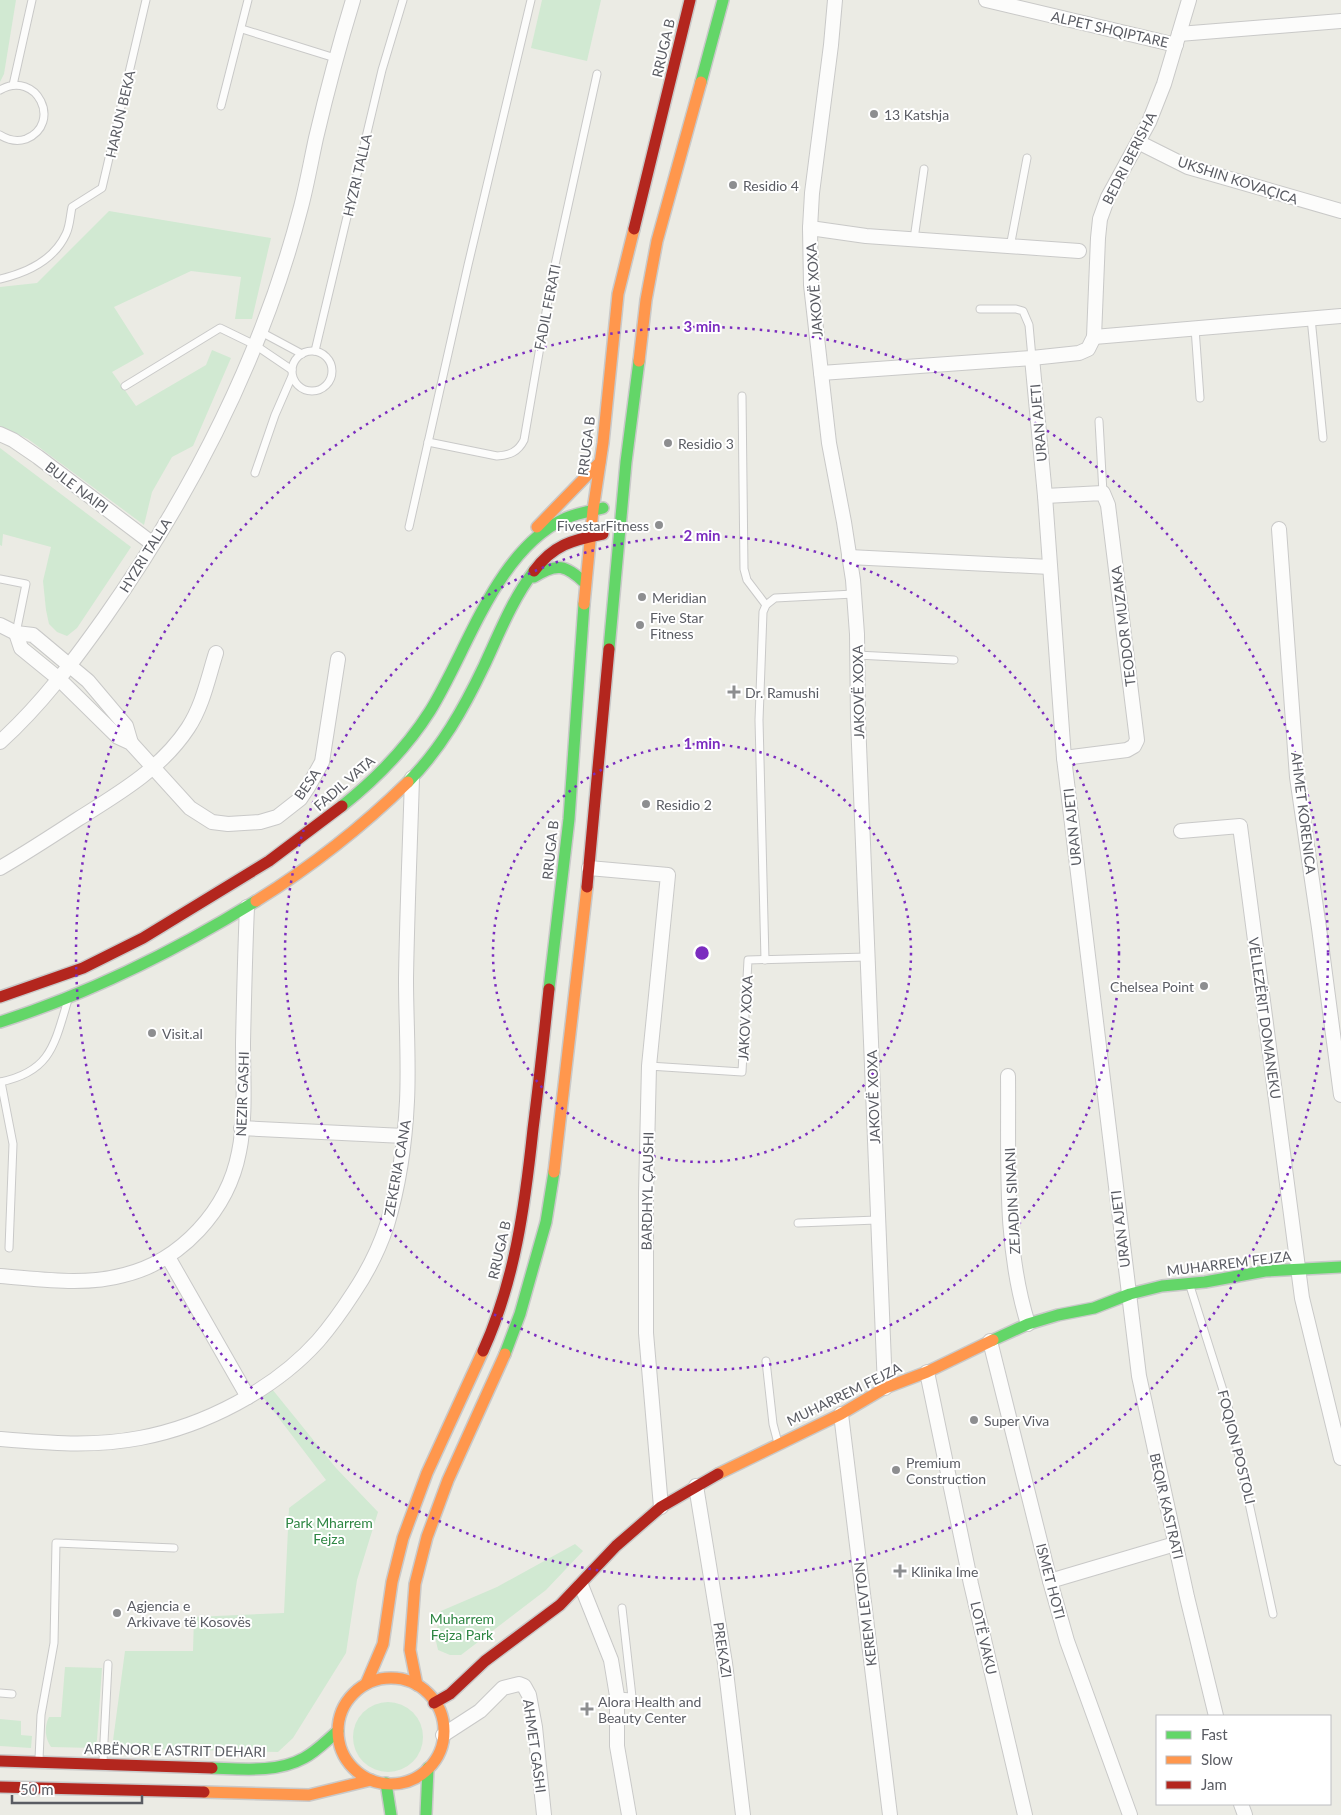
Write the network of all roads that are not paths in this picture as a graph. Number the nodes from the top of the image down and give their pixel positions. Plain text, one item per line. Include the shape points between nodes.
1 (32, 0) edge
2 (248, 0) edge
3 (353, 0) edge
4 (403, 0) edge
5 (531, 0) edge
6 (690, 0) edge
7 (723, 0) edge
8 (834, 0) edge
9 (986, 0) edge
10 (1189, 0) edge
11 (146, 2) edge
12 (1341, 20) edge
13 (242, 29) junction
14 (1178, 40) junction
15 (335, 58) junction
16 (597, 74) dead end
17 (14, 85) junction
18 (0, 90) edge
19 (221, 106) dead end
20 (0, 135) edge
21 (1138, 142) junction
22 (1026, 158) dead end
23 (924, 169) dead end
24 (1341, 212) edge
25 (810, 228) junction
26 (914, 239) junction
27 (1010, 247) junction
28 (1079, 251) dead end
29 (0, 279) edge
30 (980, 309) dead end
31 (1341, 316) edge
32 (1311, 318) junction
33 (1196, 328) junction
34 (258, 338) junction
35 (1091, 343) junction
36 (315, 351) junction
37 (302, 354) junction
38 (1032, 358) junction
39 (292, 373) junction
40 (821, 373) junction
41 (124, 386) dead end
42 (742, 396) dead end
43 (1200, 398) dead end
44 (1099, 421) dead end
45 (0, 434) edge
46 (1323, 438) dead end
47 (428, 442) junction
48 (600, 462) junction
49 (255, 473) dead end
50 (1102, 493) junction
51 (1045, 496) junction
52 (622, 504) junction
53 (593, 510) junction
54 (409, 527) dead end
55 (1279, 529) dead end
56 (620, 531) junction
57 (590, 537) junction
58 (153, 544) junction
59 (850, 557) junction
60 (1050, 567) junction
61 (507, 569) junction
62 (0, 579) edge
63 (526, 582) junction
64 (586, 583) junction
65 (854, 594) junction
66 (766, 604) junction
67 (0, 625) edge
68 (16, 633) junction
69 (216, 653) dead end
70 (858, 655) junction
71 (338, 659) dead end
72 (954, 660) dead end
73 (70, 665) junction
74 (59, 679) junction
75 (0, 742) edge
76 (131, 743) junction
77 (1064, 758) junction
78 (154, 768) junction
79 (412, 778) junction
80 (1181, 831) dead end
81 (0, 868) edge
82 (590, 868) junction
83 (247, 907) junction
84 (867, 956) junction
85 (765, 960) junction
86 (0, 998) edge
87 (68, 1000) junction
88 (0, 1022) edge
89 (649, 1066) junction
90 (1008, 1076) dead end
91 (1, 1082) edge
92 (1341, 1095) edge
93 (241, 1128) junction
94 (404, 1136) junction
95 (877, 1220) junction
96 (798, 1223) dead end
97 (9, 1248) dead end
98 (168, 1257) junction
99 (1341, 1267) edge
100 (1299, 1268) junction
101 (0, 1276) edge
102 (1190, 1283) junction
103 (1130, 1294) junction
104 (1028, 1324) junction
105 (990, 1341) junction
106 (766, 1361) dead end
107 (927, 1372) junction
108 (885, 1388) junction
109 (248, 1397) junction
110 (841, 1414) junction
111 (0, 1439) edge
112 (778, 1444) junction
113 (1341, 1458) edge
114 (696, 1486) junction
115 (661, 1507) junction
116 (1175, 1544) junction
117 (174, 1548) dead end
118 (1050, 1581) junction
119 (581, 1584) junction
120 (622, 1608) dead end
121 (1274, 1614) dead end
122 (108, 1664) dead end
123 (366, 1684) junction
124 (417, 1685) junction
125 (0, 1693) edge
126 (12, 1694) dead end
127 (618, 1696) junction
128 (434, 1703) junction
129 (1216, 1715) edge
130 (338, 1731) junction
131 (443, 1735) junction
132 (0, 1761) edge
133 (38, 1762) junction
134 (103, 1764) junction
135 (428, 1768) junction
136 (371, 1780) junction
137 (386, 1783) junction
138 (0, 1787) edge
139 (392, 1815) edge
140 (426, 1815) edge
141 (544, 1815) edge
142 (628, 1815) edge
143 (743, 1815) edge
144 (890, 1815) edge
145 (1025, 1815) edge
146 (1130, 1815) edge

1 - 17 lane
2 - 13 lane
3 - 15 street, HYZRI TALLA
4 - 36 lane, HYZRI TALLA via 382,70
5 - 47 lane
6 - 48 main road, RRUGA B via 618,294
7 - 52 main road via 656,241
8 - 25 street, JAKOVË XOXA
9 - 14 street, ALPET SHQIPTARE
10 - 14 street, BEDRI BERISHA
11 - 29 lane, HARUN BEKA via 102,188 72,207 67,232 57,249 39,264
12 - 14 street, ALPET SHQIPTARE
13 - 15 lane
13 - 19 lane
14 - 21 street, BEDRI BERISHA via 1161,92
15 - 34 street, HYZRI TALLA via 301,207
16 - 47 lane, FADIL FERATI via 551,283 524,440 519,449 508,456
17 - 18 lane
17 - 20 lane via 34,92 43,104 44,119 37,132 25,139 10,140
21 - 24 street, UKSHIN KOVAÇICA via 1188,168
21 - 35 street, BEDRI BERISHA via 1108,196 1100,219
22 - 27 lane
23 - 26 lane
25 - 26 street
25 - 40 street, JAKOVË XOXA via 811,285
26 - 27 street
27 - 28 street
30 - 38 lane, URAN AJETI via 1022,311 1029,325
31 - 32 street
32 - 33 street
32 - 46 lane
33 - 35 street
33 - 43 lane
34 - 37 lane
34 - 39 lane
34 - 41 lane via 220,328
34 - 58 street, HYZRI TALLA via 211,441
35 - 38 street via 1079,353
36 - 37 lane
36 - 39 lane via 327,358 332,370 324,387 305,390 299,387
37 - 39 lane via 294,361
38 - 40 street
38 - 51 street, URAN AJETI
39 - 49 lane
40 - 59 street, JAKOVË XOXA via 829,443
42 - 66 lane via 744,569 747,580
44 - 50 lane
45 - 58 street, BULE NAIPI via 38,457
47 - 54 lane
48 - 53 main road, RRUGA B
48 - 61 main road via 522,542
50 - 51 street
50 - 77 street, TEODOR MUZAKA via 1111,520 1137,740 1127,750
51 - 60 street, URAN AJETI
52 - 53 main road, FADIL VATA
52 - 56 main road
53 - 57 main road, RRUGA B
53 - 61 main road, FADIL VATA via 562,520
55 - 92 street, AHMET KORENICA via 1297,777
56 - 57 main road
56 - 82 main road
57 - 63 main road via 565,543 550,552
57 - 64 main road, RRUGA B
58 - 73 street, HYZRI TALLA
59 - 60 street
59 - 65 street, JAKOVË XOXA
60 - 77 street, URAN AJETI
61 - 86 main road, FADIL VATA via 448,679 413,736 392,761 337,812 244,877 130,946 76,971
62 - 68 lane via 26,584
63 - 64 main road via 543,570 564,566
63 - 79 main road via 467,699 434,751
64 - 123 main road, RRUGA B via 569,819 528,1175 515,1255 488,1339 427,1473 403,1538 392,1582 383,1644
65 - 66 lane via 775,598
65 - 70 street, JAKOVË XOXA
66 - 85 lane via 763,612 759,720
67 - 68 street, BESA
68 - 73 street, BESA via 33,635
68 - 74 street, BESA via 21,648
69 - 78 street via 195,715 178,742
70 - 72 lane
70 - 84 street, JAKOVË XOXA
71 - 78 street, BESA via 322,762 300,799 277,817 245,824 212,822 190,808
73 - 74 street, HYZRI TALLA
73 - 76 street, BESA via 126,726
74 - 75 street, HYZRI TALLA
74 - 76 street, BESA via 118,737
76 - 78 street, BESA
77 - 103 street, URAN AJETI
78 - 81 street
79 - 83 main road via 325,854
79 - 94 street, ZEKERIA CANA
80 - 100 street, VËLLEZËRIT DOMANEKU via 1240,826
82 - 89 street, BARDHYL ÇAUSHI via 668,875
82 - 124 main road via 546,1222 507,1350 448,1480 427,1538 415,1584 410,1650
83 - 87 main road via 140,968
83 - 93 street, NEZIR GASHI
84 - 85 lane, JAKOV XOXA
84 - 95 street, JAKOVË XOXA
85 - 89 lane, JAKOV XOXA via 748,960 742,1072
87 - 88 main road
87 - 91 lane via 62,1024 40,1064 31,1072
89 - 115 street, BARDHYL ÇAUSHI via 646,1333
90 - 104 street, ZEJADIN SINANI via 1012,1246
91 - 97 lane via 13,1144
93 - 94 street
93 - 98 street, NEZIR GASHI via 239,1151 226,1190 202,1226 185,1245
94 - 109 street, ZEKERIA CANA via 386,1226 361,1282 317,1342
95 - 96 lane
95 - 108 street, JAKOVË XOXA
98 - 101 street, NEZIR GASHI via 146,1269 98,1280
98 - 109 street
99 - 100 main road, MUHARREM FEJZA
100 - 102 main road, MUHARREM FEJZA
100 - 113 street via 1302,1298
102 - 103 main road, MUHARREM FEJZA
102 - 121 lane, FOQION POSTOLI via 1228,1406
103 - 104 main road, MUHARREM FEJZA via 1094,1308
103 - 116 street, BEQIR KASTRATI via 1139,1376
104 - 105 main road, MUHARREM FEJZA
105 - 107 main road, MUHARREM FEJZA
105 - 118 street, ISMET HOTI
106 - 112 lane
107 - 108 main road, MUHARREM FEJZA
107 - 145 street, LOTË VAKU via 971,1584
108 - 110 main road, MUHARREM FEJZA
109 - 111 street, ZEKERIA CANA via 178,1429 139,1438 66,1444
110 - 112 main road, MUHARREM FEJZA
110 - 144 street, KEREM LEVTON
112 - 114 main road, MUHARREM FEJZA
114 - 115 main road, MUHARREM FEJZA
114 - 143 street, PREKAZI via 725,1663
115 - 119 main road, MUHARREM FEJZA via 616,1546
116 - 118 street
116 - 129 street, BEQIR KASTRATI
117 - 133 lane via 56,1543 54,1643 41,1715
118 - 146 street, ISMET HOTI via 1067,1641
119 - 127 street via 611,1660
119 - 128 main road, MUHARREM FEJZA via 560,1605 485,1661 450,1694
120 - 127 lane via 632,1697
122 - 134 lane
123 - 124 main road via 393,1678
123 - 130 main road via 345,1704
124 - 128 main road
125 - 126 lane
127 - 142 street via 617,1746
128 - 131 main road via 442,1717
130 - 134 main road, ARBËNOR E ASTRIT DEHARI via 303,1758 269,1768
130 - 136 main road via 340,1747 347,1761
131 - 135 main road via 438,1755
131 - 141 street, AHMET GASHI via 480,1711 503,1688 524,1686 530,1696 535,1726
132 - 133 main road, ARBËNOR E ASTRIT DEHARI
133 - 134 main road, ARBËNOR E ASTRIT DEHARI
135 - 137 main road via 407,1781
135 - 140 main road
136 - 137 main road
136 - 138 main road via 310,1794
137 - 139 main road

